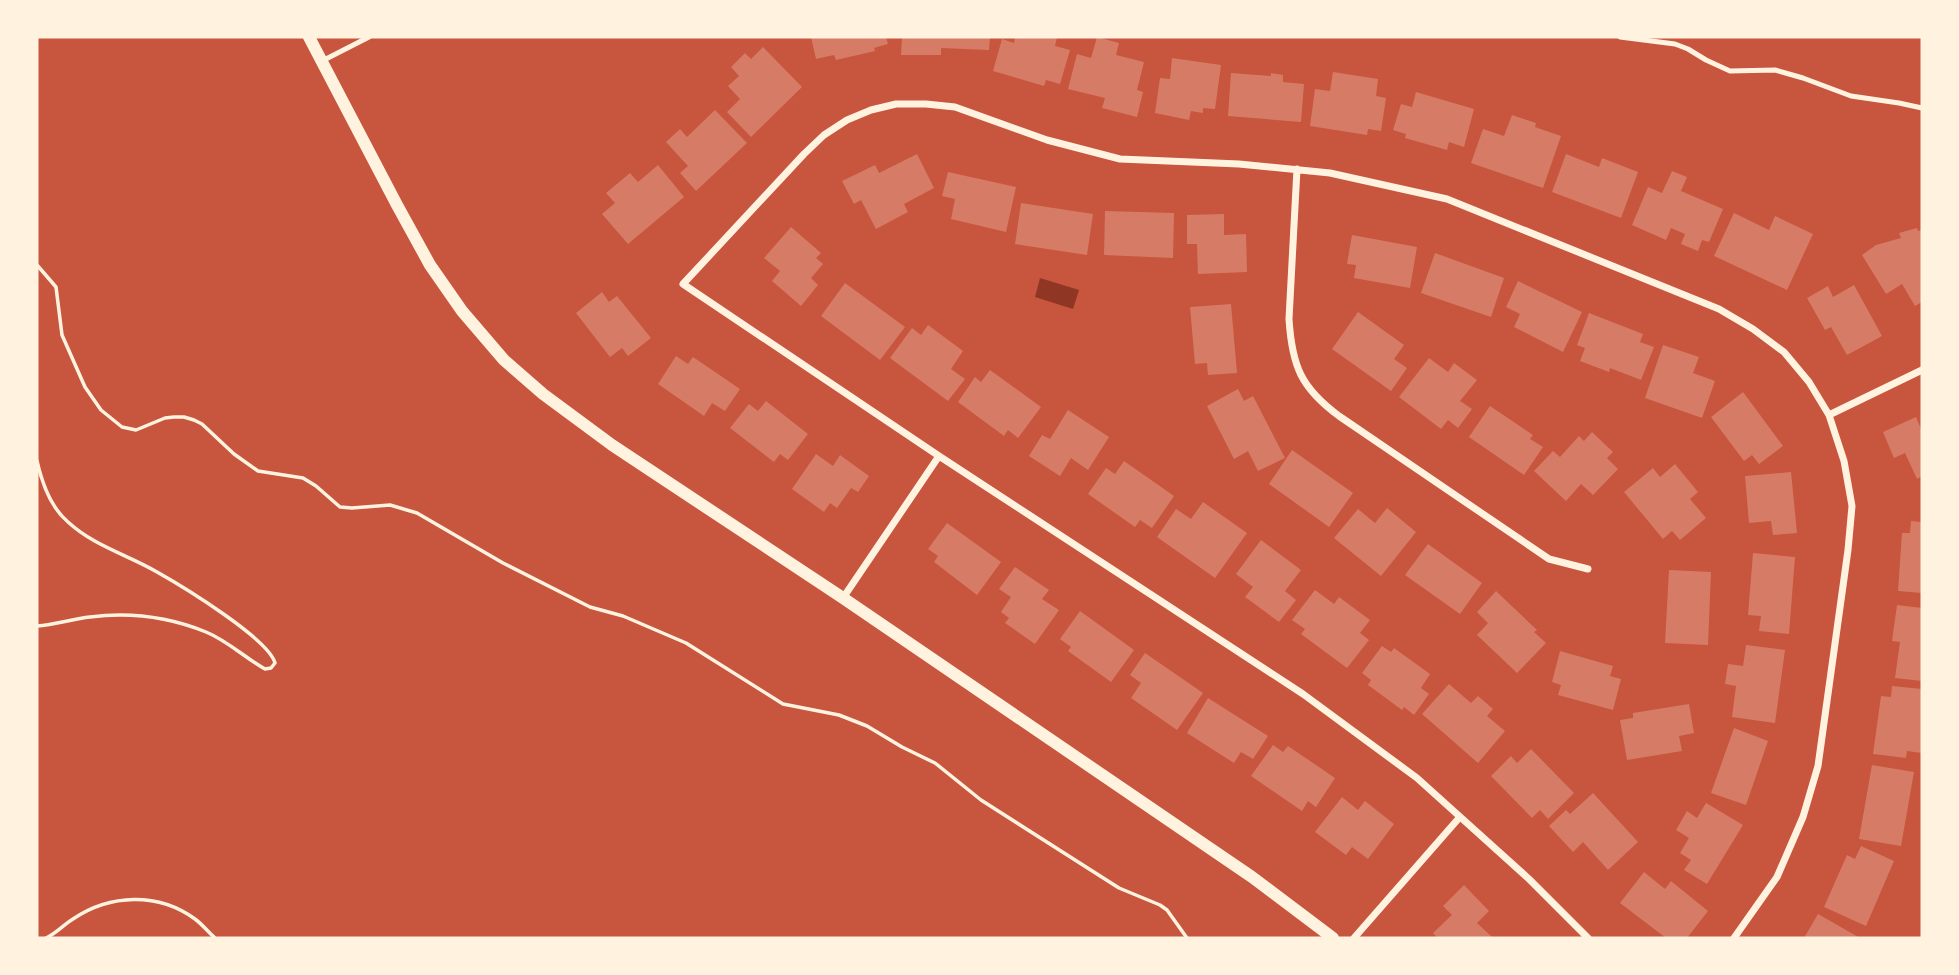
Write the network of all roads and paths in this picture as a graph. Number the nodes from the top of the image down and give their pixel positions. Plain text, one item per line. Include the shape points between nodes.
1 (309, 37) edge
2 (369, 37) edge
3 (1620, 37) edge
4 (322, 61) junction
5 (1922, 108) edge
6 (1297, 169) junction
7 (37, 265) edge
8 (1922, 370) edge
9 (1829, 415) junction
10 (939, 456) junction
11 (37, 461) edge
12 (1588, 569) dead end
13 (843, 598) junction
14 (37, 626) edge
15 (1459, 818) junction
16 (47, 938) edge
17 (215, 938) edge
18 (1187, 938) edge
19 (1333, 938) edge
20 (1354, 938) edge
21 (1588, 938) edge
22 (1734, 938) edge

1 - 4 street
2 - 4 lane
3 - 5 lane via 1675,44 1730,71 1775,70 1852,96
4 - 13 street via 430,265 504,360 612,445
6 - 9 street via 1447,199 1719,309 1784,352
6 - 10 street via 1121,159 1046,140 955,107 926,104 871,110 824,135 683,284
6 - 12 street via 1290,338 1296,363 1318,401 1549,559
7 - 18 path via 56,287 62,335 85,387 101,410 122,427 136,430 174,417 194,420 258,471 303,478 340,507 390,505 417,513 590,607 622,615 687,643 783,704 839,715 867,726 935,763 981,800 1119,888 1160,905
8 - 9 street
9 - 22 street via 1852,506 1818,766 1804,817 1777,877
10 - 13 street
10 - 15 street via 1303,694 1416,778
11 - 14 path via 49,497 67,522 233,620 268,650 275,663 265,669 206,632 158,618 90,617
13 - 19 street via 1252,877
15 - 20 street
15 - 21 street
16 - 17 path via 101,904 143,898 190,916

